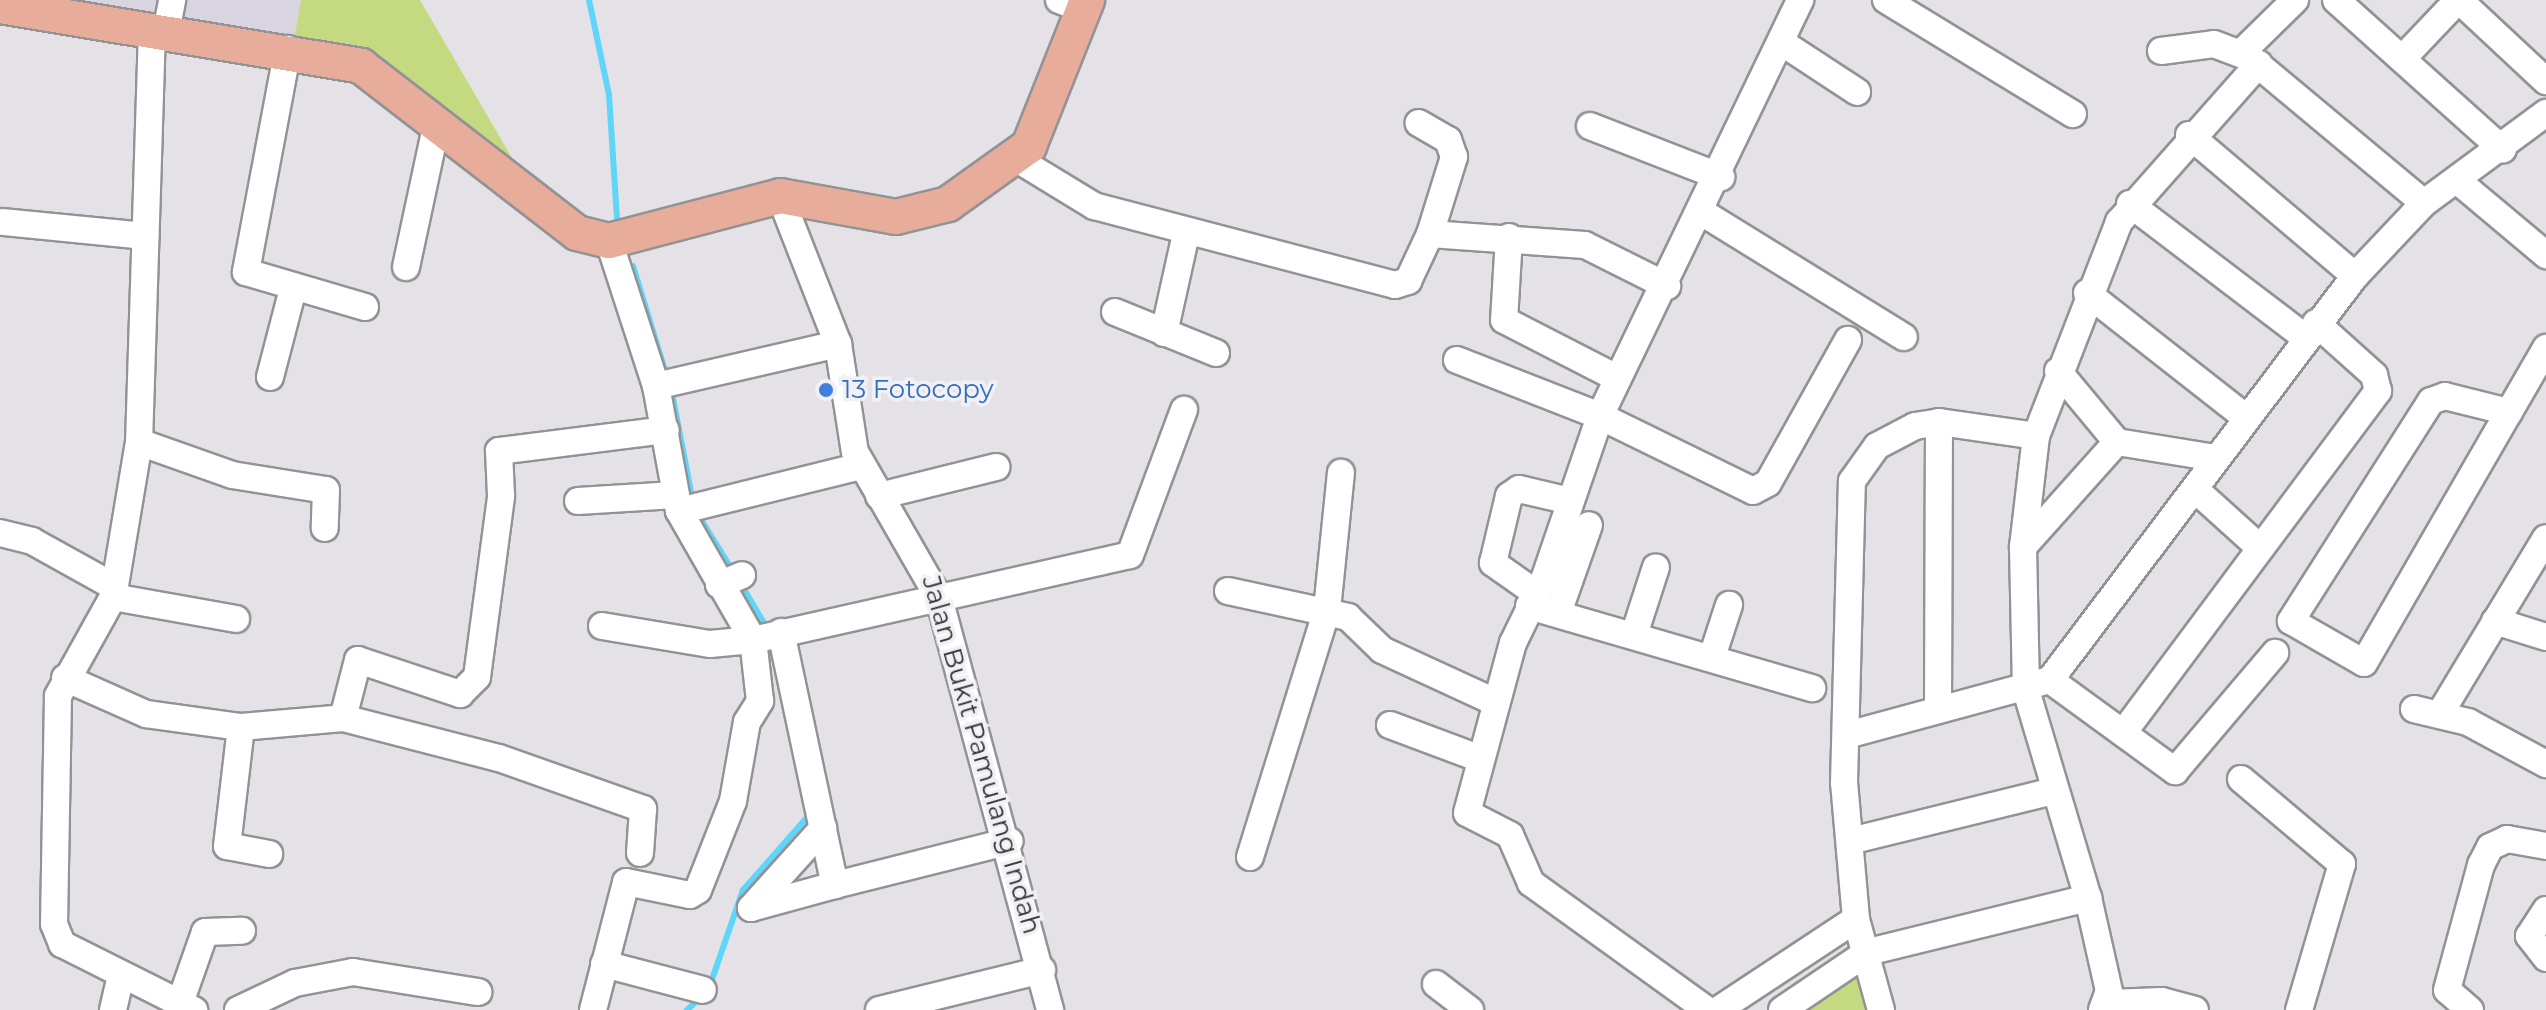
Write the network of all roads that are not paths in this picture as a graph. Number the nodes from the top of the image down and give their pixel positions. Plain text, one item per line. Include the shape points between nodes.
1 (1800, 0) edge
2 (1886, 0) edge
3 (2295, 0) edge
4 (2336, 0) edge
5 (2458, 0) edge
6 (1076, 3) edge
7 (0, 6) edge
8 (44, 6) edge
9 (163, 20) edge
10 (1781, 42) junction
11 (288, 49) junction
12 (2161, 51) dead end
13 (2250, 58) junction
14 (2402, 59) junction
15 (2546, 81) edge
16 (1857, 92) dead end
17 (2546, 113) edge
18 (2073, 114) dead end
19 (437, 123) junction
20 (1418, 123) dead end
21 (1590, 126) dead end
22 (2189, 135) junction
23 (2503, 150) junction
24 (1017, 159) junction
25 (1721, 177) junction
26 (2459, 182) junction
27 (780, 196) junction
28 (2424, 203) junction
29 (2130, 204) junction
30 (1703, 213) junction
31 (3, 222) dead end
32 (1186, 234) junction
33 (1430, 234) junction
34 (145, 236) junction
35 (1509, 237) junction
36 (609, 241) junction
37 (2546, 255) edge
38 (406, 267) dead end
39 (2355, 276) junction
40 (1667, 286) junction
41 (293, 289) junction
42 (2087, 293) junction
43 (365, 307) dead end
44 (1115, 312) dead end
45 (2311, 331) junction
46 (1164, 333) junction
47 (1904, 337) dead end
48 (1848, 340) dead end
49 (838, 344) junction
50 (2545, 351) edge
51 (1216, 353) dead end
52 (1457, 360) dead end
53 (2058, 371) junction
54 (270, 377) dead end
55 (1617, 378) junction
56 (665, 384) junction
57 (1184, 410) dead end
58 (2509, 412) junction
59 (1600, 416) junction
60 (2245, 417) junction
61 (1939, 422) junction
62 (666, 430) junction
63 (2036, 436) junction
64 (139, 442) junction
65 (2117, 442) junction
66 (2216, 458) junction
67 (861, 466) junction
68 (996, 467) dead end
69 (1341, 473) dead end
70 (2196, 490) junction
71 (879, 496) junction
72 (578, 501) dead end
73 (1570, 501) junction
74 (688, 504) junction
75 (1589, 525) dead end
76 (325, 528) dead end
77 (0, 533) edge
78 (2546, 538) edge
79 (2258, 546) junction
80 (2023, 547) junction
81 (1656, 567) dead end
82 (1228, 591) dead end
83 (114, 592) junction
84 (939, 598) junction
85 (1533, 600) junction
86 (1729, 605) dead end
87 (1327, 610) junction
88 (1558, 613) junction
89 (236, 619) dead end
90 (2495, 621) junction
91 (602, 626) dead end
92 (781, 632) junction
93 (1634, 635) junction
94 (2546, 637) edge
95 (753, 640) junction
96 (2275, 653) dead end
97 (1712, 657) junction
98 (65, 678) junction
99 (2038, 685) junction
100 (1812, 688) dead end
101 (1495, 702) junction
102 (2444, 707) dead end
103 (1938, 708) junction
104 (2414, 709) dead end
105 (343, 718) junction
106 (1390, 725) dead end
107 (241, 727) junction
108 (2123, 733) junction
109 (1847, 735) junction
110 (1481, 759) junction
111 (2546, 764) edge
112 (2241, 779) dead end
113 (2053, 791) junction
114 (823, 828) junction
115 (2542, 838) edge
116 (1010, 841) junction
117 (1850, 841) junction
118 (640, 853) dead end
119 (269, 854) dead end
120 (1250, 857) dead end
121 (835, 885) junction
122 (2088, 898) junction
123 (2546, 910) edge
124 (1856, 919) junction
125 (242, 931) dead end
126 (1868, 952) junction
127 (2546, 958) edge
128 (604, 964) junction
129 (1042, 970) junction
130 (121, 976) junction
131 (1436, 984) dead end
132 (703, 990) dead end
133 (478, 992) dead end
134 (2149, 1005) edge
135 (187, 1006) edge
136 (2106, 1006) edge
137 (113, 1010) edge
138 (238, 1010) edge
139 (593, 1010) edge
140 (879, 1010) edge
141 (1050, 1010) edge
142 (1470, 1010) edge
143 (1707, 1010) edge
144 (1718, 1010) edge
145 (1782, 1010) edge
146 (1881, 1010) edge
147 (2195, 1010) edge
148 (2299, 1010) edge
149 (2470, 1010) edge

1 - 10 street
2 - 18 street
3 - 13 street
4 - 14 street
5 - 14 street
5 - 15 street
6 - 24 main road via 1029,146
7 - 8 main road
8 - 9 main road
9 - 11 main road
9 - 34 street
10 - 16 street
10 - 25 street
11 - 19 main road via 361,66
11 - 41 street via 246,266 251,277
12 - 13 street via 2201,43
13 - 22 street
13 - 28 street
14 - 23 street
17 - 23 street
19 - 36 main road via 577,233
19 - 38 street
20 - 33 street via 1454,148
21 - 25 street
22 - 29 street
22 - 39 street
23 - 26 street
24 - 27 main road via 948,204 915,216
24 - 32 street via 1081,201
25 - 30 street
26 - 28 street
26 - 37 street
27 - 36 main road
27 - 49 street, Jalan Bukit Pamulang Indah
28 - 39 street
29 - 42 street
29 - 45 street
30 - 40 street
30 - 47 street
31 - 34 street
32 - 33 street via 1395,285 1408,281
32 - 46 street
33 - 35 street
34 - 64 street
35 - 40 street via 1585,245
35 - 55 street via 1504,320
36 - 56 street
39 - 45 street
40 - 55 street
41 - 43 street
41 - 54 street
42 - 53 street
42 - 60 street
44 - 46 street
45 - 60 street
45 - 79 street via 2374,375 2378,391
46 - 51 street
48 - 59 street via 1761,490
49 - 56 street
49 - 67 street, Jalan Bukit Pamulang Indah
50 - 58 street
52 - 59 street
53 - 63 street
53 - 65 street
55 - 59 street
56 - 62 street
57 - 84 street via 1130,555
58 - 58 street via 2364,663 2291,621 2431,401 2445,396
59 - 73 street
60 - 66 street
61 - 63 street
61 - 103 street
61 - 109 street via 1895,432 1852,481
62 - 74 street
62 - 105 street via 499,451 501,496 477,677 460,694 358,660
63 - 80 street
64 - 76 street via 232,475 326,490
64 - 83 street
65 - 66 street
65 - 80 street
66 - 70 street
67 - 71 street, Jalan Bukit Pamulang Indah
67 - 74 street
68 - 71 street
69 - 87 street
70 - 79 street
70 - 99 street
71 - 84 street, Jalan Bukit Pamulang Indah
72 - 74 street
73 - 85 street
73 - 85 street via 1519,489 1509,496 1493,563
74 - 95 street via 731,580
75 - 88 street
77 - 83 street via 32,541
78 - 90 street
79 - 108 street
80 - 99 street
81 - 93 street
82 - 87 street
83 - 89 street
83 - 98 street
84 - 92 street
84 - 116 street, Jalan Bukit Pamulang Indah
85 - 88 street
85 - 101 street
86 - 97 street
87 - 101 street via 1360,624 1382,650
87 - 120 street
88 - 93 street
90 - 94 street
90 - 102 street
91 - 95 street via 710,644
92 - 95 street
92 - 114 street
93 - 97 street
95 - 128 street via 760,701 747,722 733,801 698,890 690,895 628,880
96 - 108 street via 2175,771
97 - 100 street
98 - 107 street via 146,714
98 - 130 street via 53,741 54,924 62,944
99 - 103 street
99 - 108 street
99 - 113 street
101 - 110 street
103 - 109 street
104 - 111 street via 2468,722
105 - 107 street
105 - 118 street via 510,761 643,809
106 - 110 street
107 - 119 street via 227,846
109 - 117 street
110 - 143 street via 1467,813 1510,835 1531,883
112 - 148 street via 2342,864
113 - 117 street
113 - 122 street
114 - 121 street
114 - 121 street via 751,908
115 - 149 street via 2507,839 2490,847 2481,865 2447,990
116 - 121 street
116 - 129 street, Jalan Bukit Pamulang Indah
117 - 124 street
122 - 126 street
122 - 136 street
123 - 127 street via 2529,936
124 - 126 street
124 - 144 street
125 - 135 street via 205,932
126 - 145 street
126 - 146 street
128 - 132 street
128 - 139 street
129 - 140 street
129 - 141 street, Jalan Bukit Pamulang Indah
130 - 135 street
130 - 137 street
131 - 142 street
133 - 138 street via 353,972 295,983
134 - 136 street
134 - 147 street

